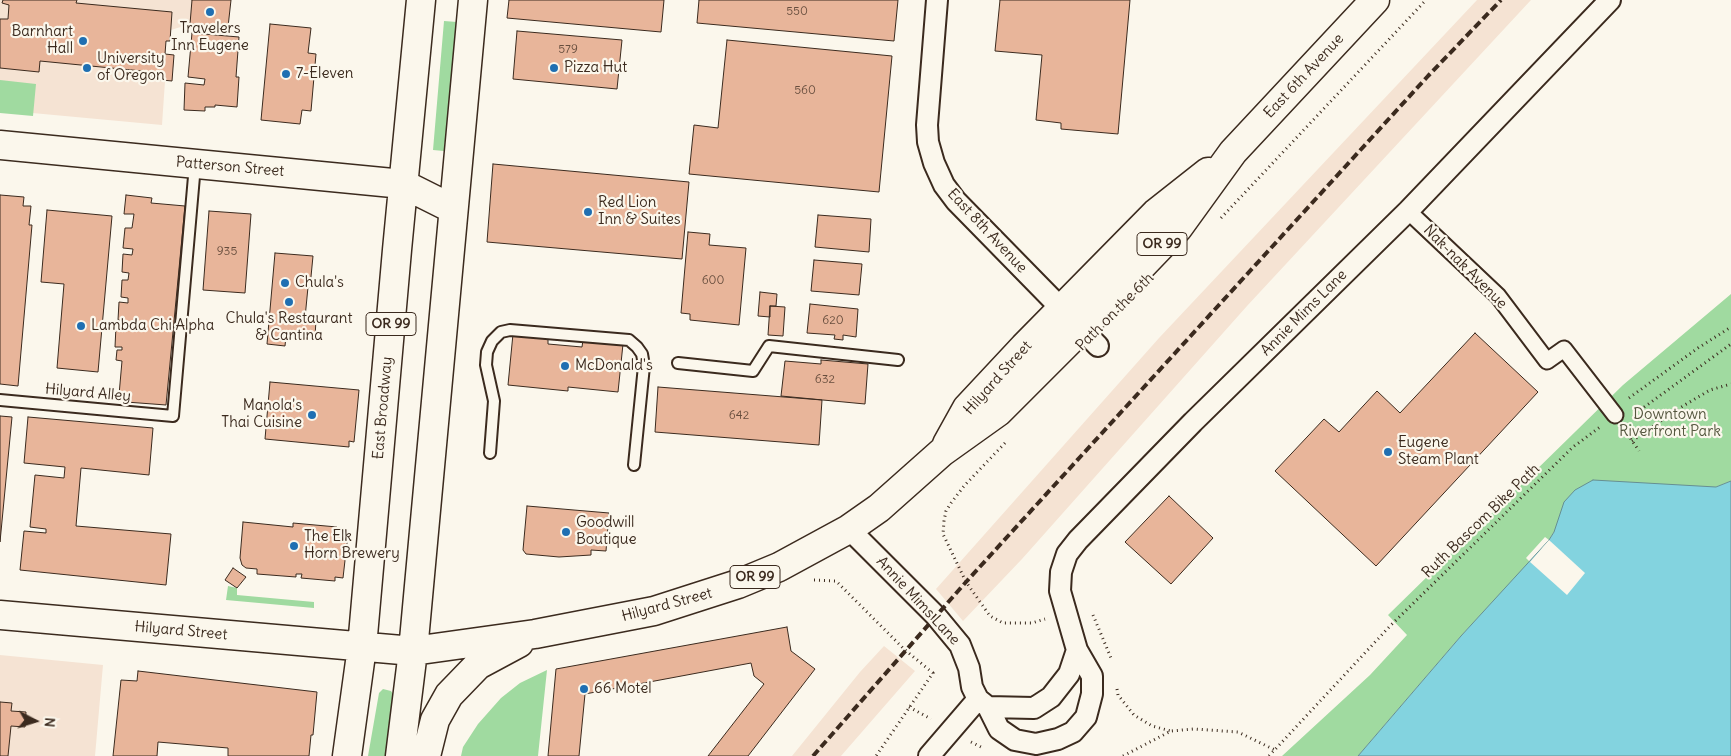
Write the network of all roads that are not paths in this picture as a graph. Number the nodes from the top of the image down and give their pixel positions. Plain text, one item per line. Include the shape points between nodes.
1 (421, 0) edge
2 (473, 0) edge
3 (937, 0) edge
4 (1375, 0) edge
5 (1610, 0) edge
6 (0, 145) edge
7 (1233, 152) junction
8 (195, 164) junction
9 (403, 184) junction
10 (454, 209) junction
11 (1408, 211) junction
12 (1062, 310) junction
13 (1090, 338) junction
14 (898, 360) dead end
15 (678, 363) dead end
16 (0, 400) edge
17 (1616, 415) road end
18 (490, 452) dead end
19 (942, 452) junction
20 (634, 466) dead end
21 (849, 529) junction
22 (0, 615) edge
23 (535, 634) junction
24 (362, 647) junction
25 (1077, 650) junction
26 (413, 651) junction
27 (983, 703) junction
28 (347, 756) edge
29 (400, 756) edge
30 (426, 756) edge
31 (929, 756) edge

1 - 9 main road, East Broadway / OR 99
2 - 10 main road
3 - 12 street, East 8th Avenue via 927,126 934,163 956,201
4 - 7 main road, East 6th Avenue / OR 99
5 - 11 street, Annie Mims Lane
6 - 8 main road, Patterson Street
7 - 12 main road, East 6th Avenue / OR 99 via 1156,213
7 - 13 main road, East 6th Avenue / OR 99 via 1178,228
8 - 9 main road, Patterson Street
8 - 16 lane, Hilyard Alley via 174,416
9 - 10 main road, Patterson Street
9 - 24 main road, East Broadway / OR 99
10 - 26 main road
11 - 17 street, Nak-nak Avenue via 1498,296 1547,361 1564,349
11 - 25 street, Annie Mims Lane via 1200,415 1067,554 1061,572 1060,591
12 - 13 street, East 8th Avenue
12 - 19 main road, Hilyard Street / OR 99 via 967,408
13 - 19 main road, Hilyard Street / OR 99
14 - 15 lane via 769,346 753,371
18 - 20 lane via 494,401 486,365 487,352 501,332 510,330 629,340 642,354 644,366
19 - 21 main road, Hilyard Street / OR 99 via 879,508
21 - 23 main road, Hilyard Street / OR 99 via 779,567 704,596 654,611
21 - 27 street, Annie Mims Lane via 936,616 960,645 972,687
22 - 24 main road, Hilyard Street
23 - 26 main road, Hilyard Street / OR 99
23 - 30 main road, OR 99 via 478,665 449,695 435,720
24 - 26 main road, Hilyard Street
24 - 28 main road, East Broadway / OR 99
25 - 27 street via 1069,674 1051,698 1034,708
25 - 27 street, Annie Mims Lane via 1092,676 1092,694 1086,717 1073,732 1036,744 1016,740 999,729
26 - 29 main road
27 - 31 street

